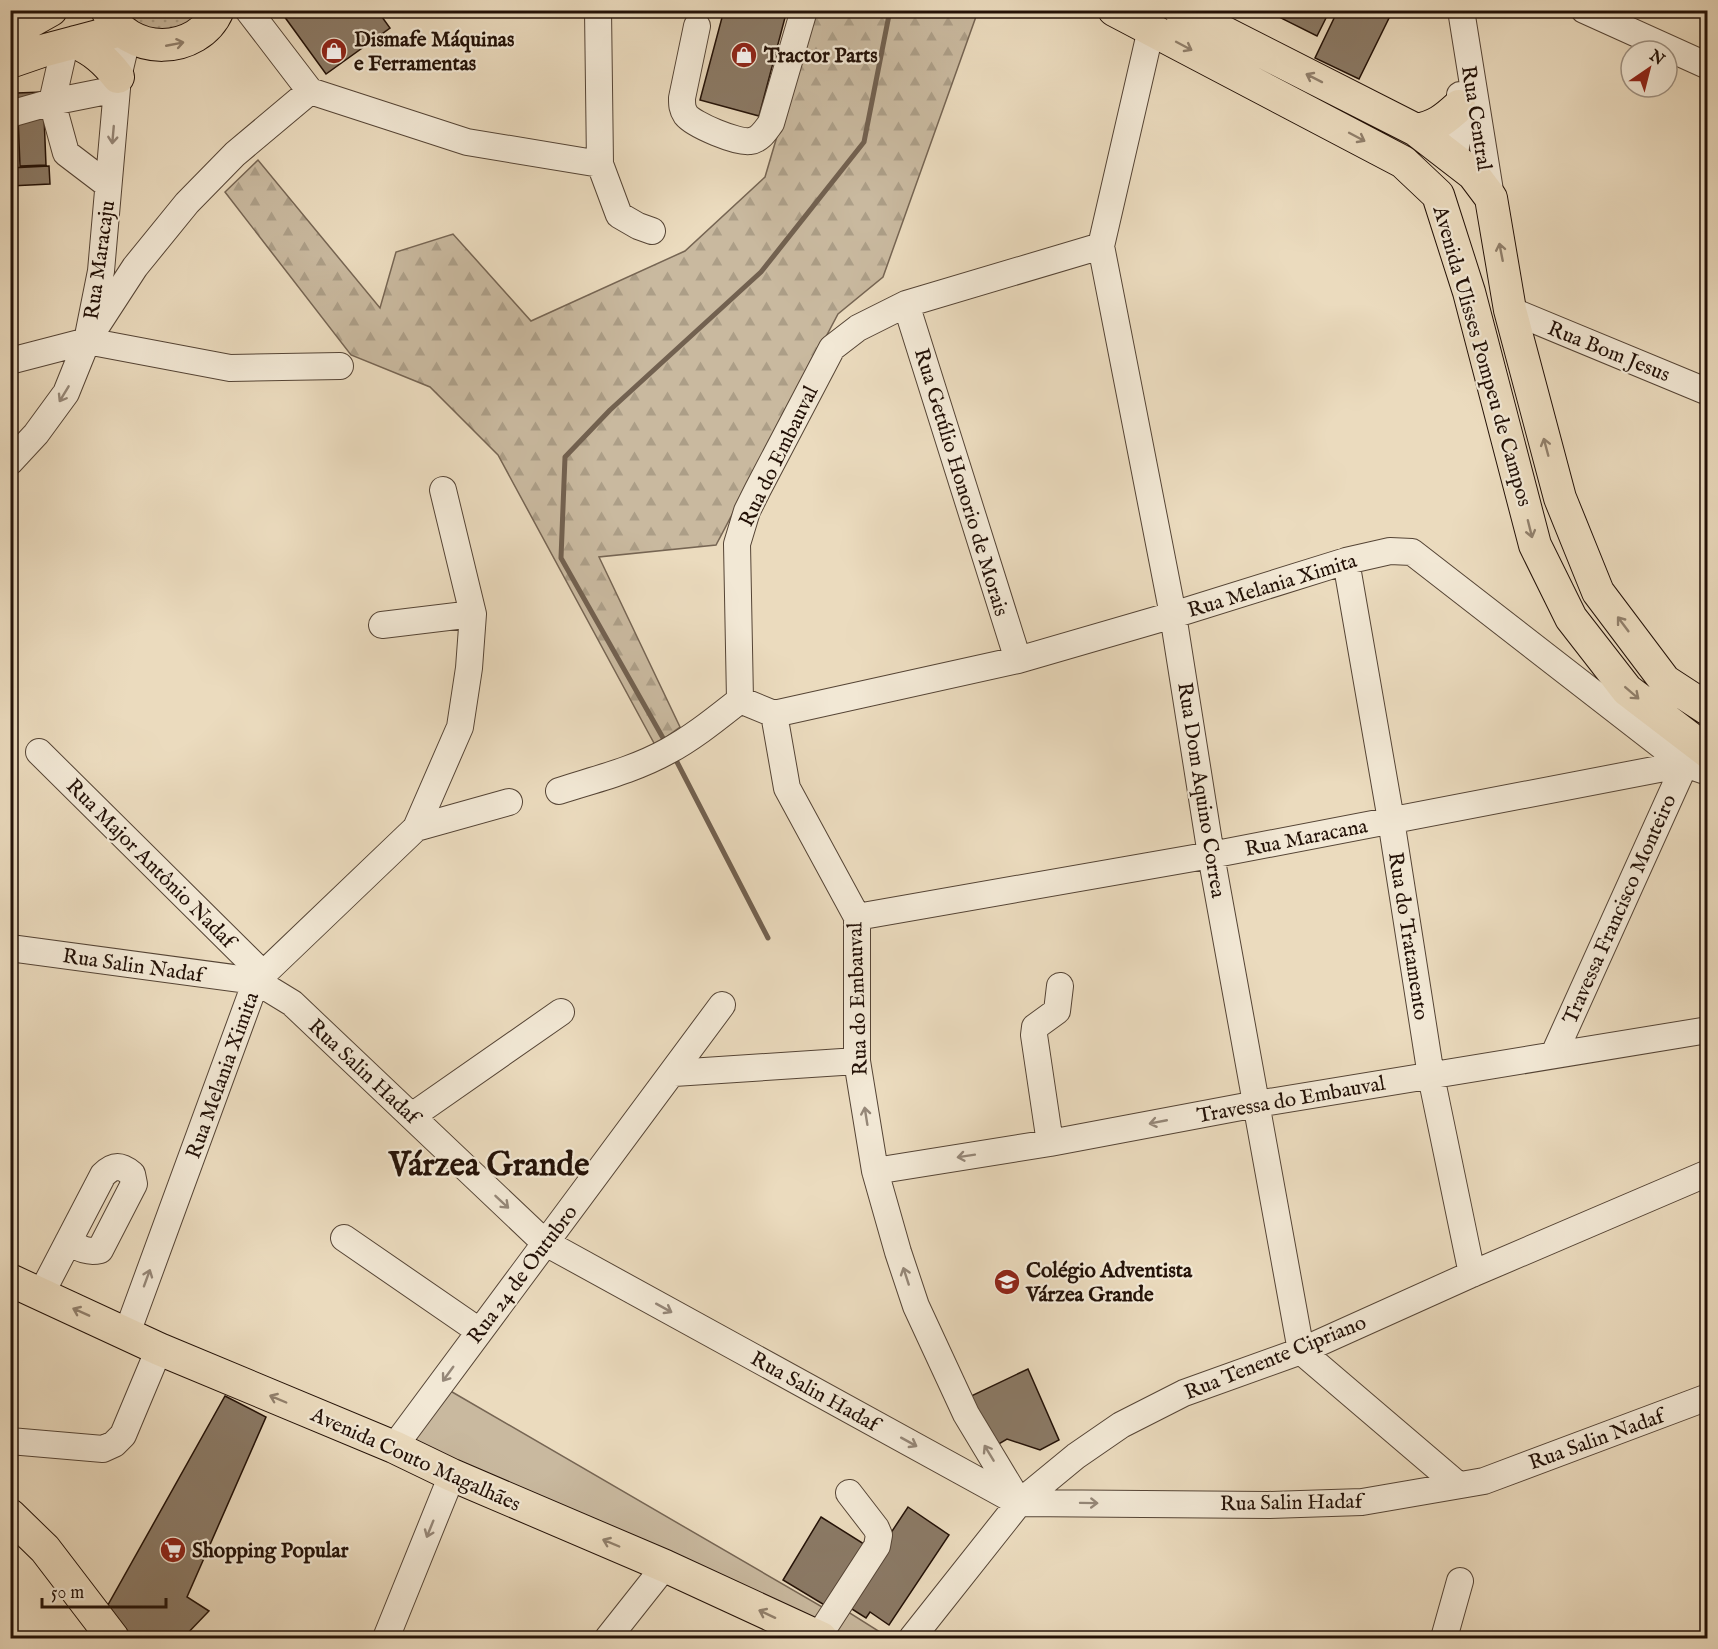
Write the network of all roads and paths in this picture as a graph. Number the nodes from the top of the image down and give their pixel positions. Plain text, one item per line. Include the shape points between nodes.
1 (51, 10) edge
2 (218, 10) edge
3 (248, 10) edge
4 (598, 10) edge
5 (804, 10) edge
6 (1114, 10) edge
7 (1180, 10) edge
8 (1461, 10) edge
9 (1584, 10) edge
10 (119, 25) edge
11 (697, 26) dead end
12 (1151, 29) junction
13 (10, 33) edge
14 (1464, 38) junction
15 (70, 43) junction
16 (10, 62) edge
17 (1707, 66) edge
18 (117, 83) junction
19 (309, 91) junction
20 (52, 102) junction
21 (1459, 106) junction
22 (10, 114) edge
23 (1416, 130) junction
24 (1455, 160) junction
25 (600, 164) junction
26 (108, 185) junction
27 (1438, 195) junction
28 (1491, 198) junction
29 (652, 231) dead end
30 (1101, 246) junction
31 (1469, 292) junction
32 (906, 303) junction
33 (1510, 310) junction
34 (87, 341) junction
35 (10, 361) edge
36 (340, 366) dead end
37 (1707, 392) edge
38 (10, 462) edge
39 (442, 490) dead end
40 (1346, 561) junction
41 (473, 614) junction
42 (1173, 615) junction
43 (381, 625) dead end
44 (1018, 660) junction
45 (740, 700) junction
46 (1707, 709) edge
47 (774, 714) junction
48 (39, 752) dead end
49 (1700, 763) edge
50 (560, 791) dead end
51 (509, 802) dead end
52 (1391, 820) junction
53 (416, 828) junction
54 (1211, 855) junction
55 (857, 917) junction
56 (10, 948) edge
57 (260, 978) junction
58 (1060, 987) dead end
59 (722, 1005) dead end
60 (561, 1012) dead end
61 (1707, 1030) edge
62 (1554, 1054) junction
63 (857, 1061) junction
64 (674, 1073) junction
65 (1431, 1076) junction
66 (1257, 1104) junction
67 (412, 1116) junction
68 (1050, 1143) junction
69 (874, 1171) junction
70 (1707, 1173) edge
71 (344, 1238) dead end
72 (68, 1242) dead end
73 (544, 1242) junction
74 (1472, 1274) junction
75 (10, 1280) edge
76 (41, 1294) junction
77 (479, 1331) junction
78 (127, 1333) junction
79 (159, 1349) junction
80 (1301, 1351) junction
81 (1707, 1397) edge
82 (10, 1441) edge
83 (394, 1447) junction
84 (452, 1475) junction
85 (1484, 1480) joint
86 (1458, 1485) junction
87 (849, 1493) dead end
88 (1019, 1503) junction
89 (10, 1515) edge
90 (10, 1539) edge
91 (665, 1566) junction
92 (1460, 1581) dead end
93 (90, 1638) edge
94 (113, 1638) edge
95 (386, 1638) edge
96 (608, 1638) edge
97 (819, 1638) edge
98 (912, 1638) edge
99 (1444, 1638) edge

1 - 13 main road
10 -> 2 main road via 147,44 167,46 187,41 204,30
3 - 19 street
4 - 25 street
5 - 11 street via 771,123 762,136 752,141 741,141 699,125 682,108
6 - 12 main road, Avenida Ulisses Pompeu de Campos
23 -> 7 main road, Avenida Ulisses Pompeu de Campos
8 - 14 street, Rua Central
9 - 17 street
10 - 15 main road
10 - 18 street, Rua Maracaju
12 -> 27 main road, Avenida Ulisses Pompeu de Campos via 1403,162
12 - 30 street, Rua Dom Aquino Correa
14 - 21 street, Rua Central
14 - 28 street, Rua Central
15 - 16 main road
15 - 18 main road via 94,51 106,61
15 - 20 street
18 - 20 street
18 -> 26 street, Rua Maracaju
19 - 25 street via 467,142
19 - 34 street via 235,154 188,203 135,267
20 - 22 street
20 - 26 street via 66,153
21 - 23 main road via 1443,121
21 - 24 street, Rua Central
23 - 24 main road, Avenida Ulisses Pompeu de Campos
24 - 27 main road via 1439,180
24 - 28 main road, Avenida Ulisses Pompeu de Campos via 1473,174
25 - 29 street via 619,215
26 - 34 street, Rua Maracaju via 101,271
27 - 31 main road, Avenida Ulisses Pompeu de Campos
33 -> 28 main road, Avenida Ulisses Pompeu de Campos
30 - 32 street, Rua do Embauval
30 - 42 street, Rua Dom Aquino Correa
31 - 33 main road via 1486,307
31 -> 49 main road, Avenida Ulisses Pompeu de Campos via 1535,545 1571,618 1627,690
32 - 44 street, Rua Getúlio Honorio de Morais
32 - 45 street, Rua do Embauval via 858,328 832,348 747,511 737,544
33 - 37 street, Rua Bom Jesus
46 -> 33 main road, Avenida Ulisses Pompeu de Campos via 1665,681 1598,592 1560,498
34 - 35 street
34 - 36 street via 230,368
34 -> 38 street, Rua Maracaju via 66,393
39 - 41 street
40 - 42 street, Rua Melania Ximita
40 - 49 street, Rua Melania Ximita via 1390,551 1412,552
40 - 52 street, Rua do Tratamento
41 - 43 street
41 - 53 street via 460,727
42 - 44 street, Rua Melania Ximita
42 - 54 street, Rua Dom Aquino Correa
44 - 47 street, Rua Melania Ximita
45 - 47 street
45 - 50 street via 668,752
47 - 55 street, Rua do Embauval via 787,788
48 - 57 street, Rua Major Antônio Nadaf
49 - 52 street, Rua Maracana
49 - 62 street, Travessa Francisco Monteiro
51 - 53 street, Rua Melania Ximita
52 - 54 street, Rua Maracana
52 - 65 street, Rua do Tratamento
53 - 57 street, Rua Melania Ximita
54 - 55 street, Rua Maracana
54 - 66 street, Rua Dom Aquino Correa
55 - 63 street, Rua do Embauval
56 - 57 street, Rua Salin Nadaf
57 - 67 street, Rua Salin Hadaf via 292,1003
78 -> 57 street, Rua Melania Ximita
58 - 68 street via 1057,1011 1035,1027 1034,1035
59 - 64 street, Rua 24 de Outubro
60 - 67 street
61 - 62 street, Travessa do Embauval
62 - 65 street, Travessa do Embauval
63 - 64 street
69 -> 63 street, Rua do Embauval
64 - 73 street, Rua 24 de Outubro
65 - 66 street, Travessa do Embauval
65 - 74 street, Rua do Tratamento
66 -> 68 street, Travessa do Embauval
66 - 80 street, Rua Dom Aquino Correa
67 -> 73 street, Rua Salin Hadaf
68 -> 69 street, Travessa do Embauval
88 -> 69 street, Rua do Embauval via 966,1414 916,1306
70 - 74 street, Rua Tenente Cipriano
71 - 77 street
72 - 76 street
73 - 77 street, Rua 24 de Outubro
73 -> 88 street, Rua Salin Hadaf
74 - 80 street, Rua Tenente Cipriano
75 - 76 main road, Avenida Couto Magalhães
78 -> 76 main road, Avenida Couto Magalhães
77 -> 83 street, Rua 24 de Outubro
78 - 79 main road, Avenida Couto Magalhães
79 - 82 street via 123,1435 114,1444 103,1449
83 -> 79 main road, Avenida Couto Magalhães
80 - 86 street
80 - 88 street, Rua Tenente Cipriano via 1184,1393 1121,1425
81 - 85 street, Rua Salin Nadaf
83 - 84 main road, Avenida Couto Magalhães
91 -> 84 main road, Avenida Couto Magalhães
84 -> 95 street
85 - 86 street, Rua Salin Hadaf
88 -> 86 street, Rua Salin Hadaf via 1362,1502
87 - 97 street via 876,1528 877,1546
88 - 98 street, Rua Tenente Cipriano
89 - 94 main road via 45,1550
90 - 93 main road
91 - 96 street
97 -> 91 main road, Avenida Couto Magalhães
92 - 99 street

